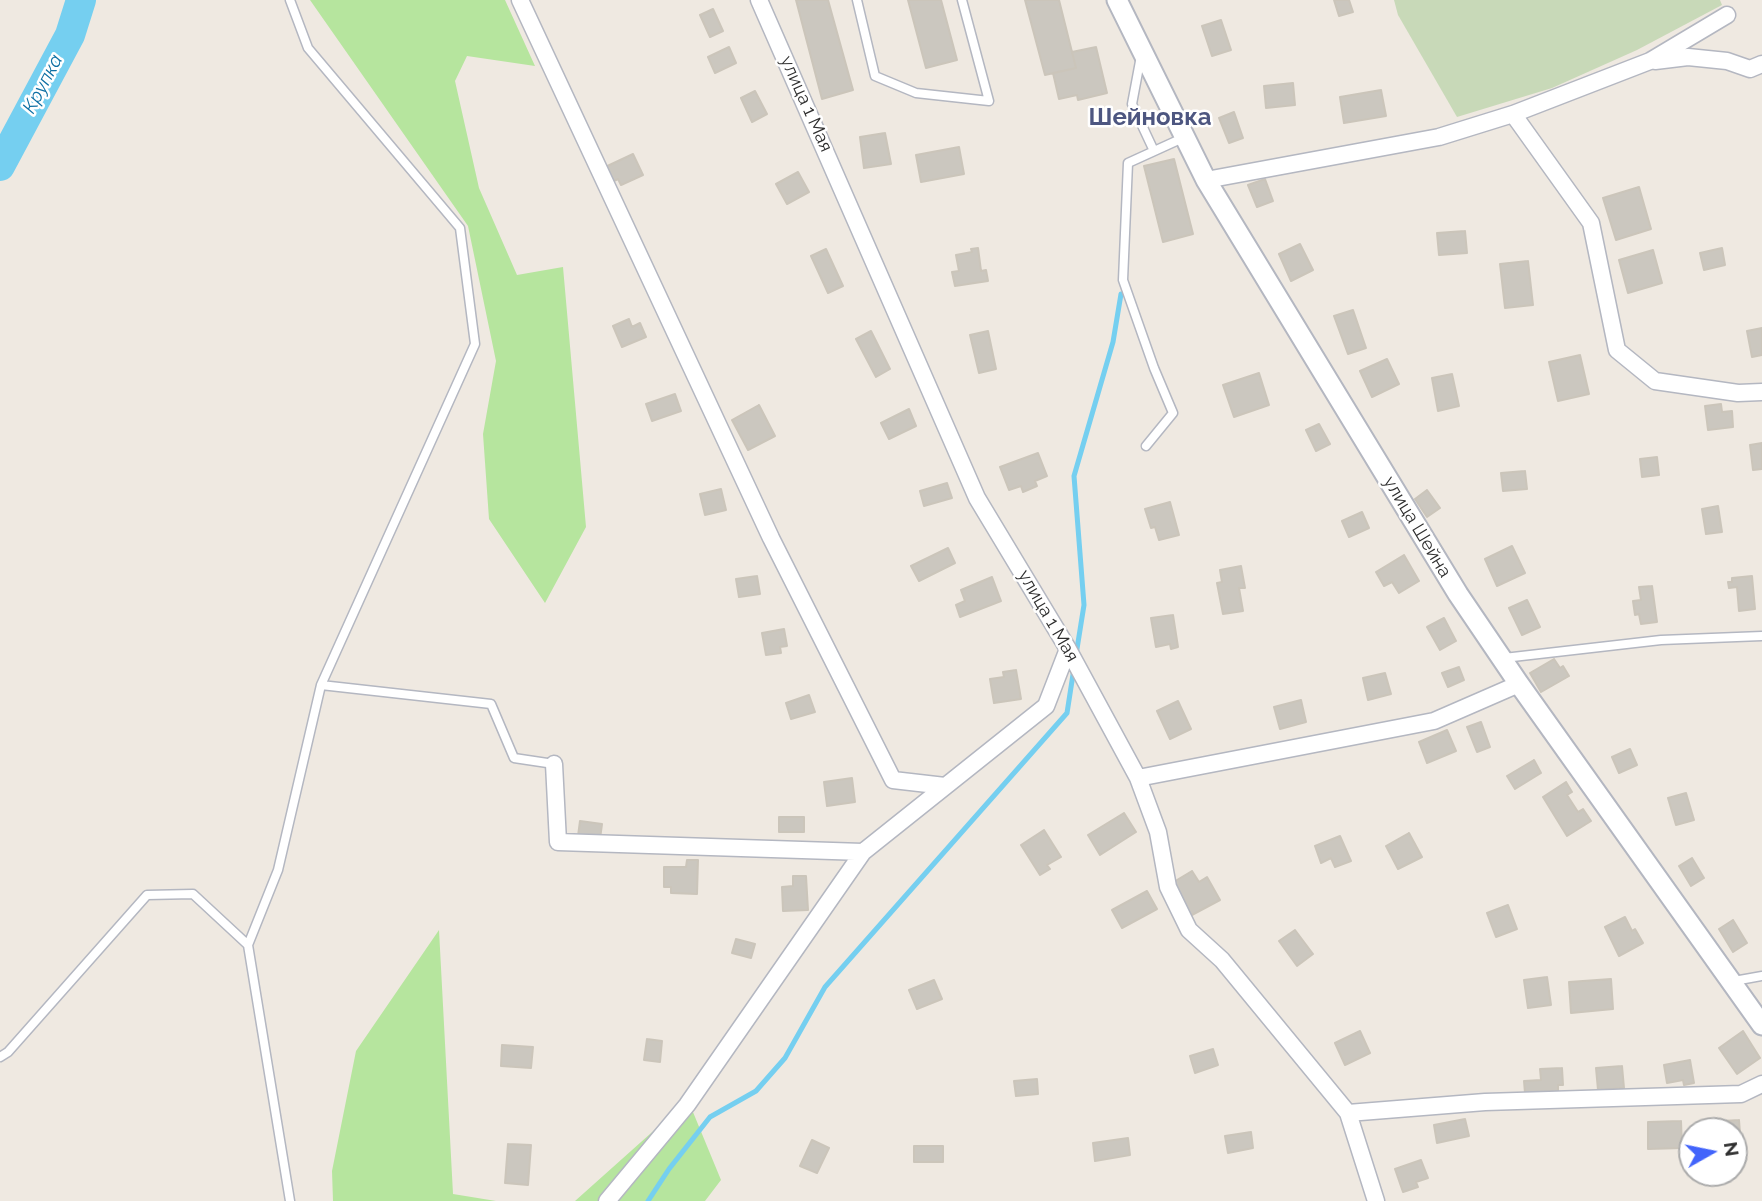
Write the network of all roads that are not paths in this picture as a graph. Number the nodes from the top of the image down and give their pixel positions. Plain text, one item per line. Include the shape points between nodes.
1 (290, 0) edge
2 (520, 0) edge
3 (759, 0) edge
4 (857, 0) edge
5 (962, 0) edge
6 (1117, 0) edge
7 (1727, 15) dead end
8 (1142, 49) junction
9 (1650, 61) junction
10 (1762, 64) edge
11 (1513, 114) junction
12 (1185, 137) junction
13 (1154, 151) junction
14 (1206, 180) junction
15 (1762, 391) edge
16 (1146, 446) dead end
17 (1762, 636) edge
18 (1068, 649) junction
19 (1502, 658) junction
20 (1519, 684) junction
21 (321, 685) junction
22 (554, 764) joint
23 (1139, 778) junction
24 (946, 786) junction
25 (863, 852) junction
26 (248, 945) junction
27 (1762, 975) edge
28 (1731, 982) junction
29 (1762, 1025) edge
30 (0, 1057) edge
31 (1762, 1084) edge
32 (1348, 1113) junction
33 (290, 1201) edge
34 (607, 1201) edge
35 (1376, 1201) edge

1 - 21 lane via 308,48 460,228 475,344
2 - 24 street via 771,538 893,780
3 - 18 street, улица 1 Мая via 977,498
4 - 5 lane via 876,76 916,93 989,101
6 - 8 street, улица Шейна
7 - 9 street
8 - 12 street, улица Шейна
8 - 13 lane via 1132,104
9 - 10 street via 1688,57 1750,69
9 - 11 street
11 - 14 street via 1439,137
11 - 15 street via 1591,223 1617,350 1655,381 1738,393
12 - 13 lane
12 - 14 street, улица Шейна
13 - 16 lane via 1128,163 1123,280 1173,412
14 - 19 street, улица Шейна via 1458,594
17 - 19 lane via 1648,641
18 - 23 street, улица 1 Мая
18 - 24 street via 1046,706
19 - 20 street, улица Шейна
20 - 23 street via 1434,721
20 - 28 street, улица Шейна
21 - 22 lane via 492,704 514,758
21 - 26 lane via 278,870
22 - 25 street via 558,842
23 - 32 street, улица 1 Мая via 1158,832 1168,887 1189,930 1222,960
24 - 25 street
25 - 34 street via 687,1105
26 - 30 lane via 193,894 147,895
26 - 33 lane
27 - 28 lane
28 - 29 street, улица Шейна
31 - 32 street via 1741,1094 1485,1102
32 - 35 street, улица 1 Мая

